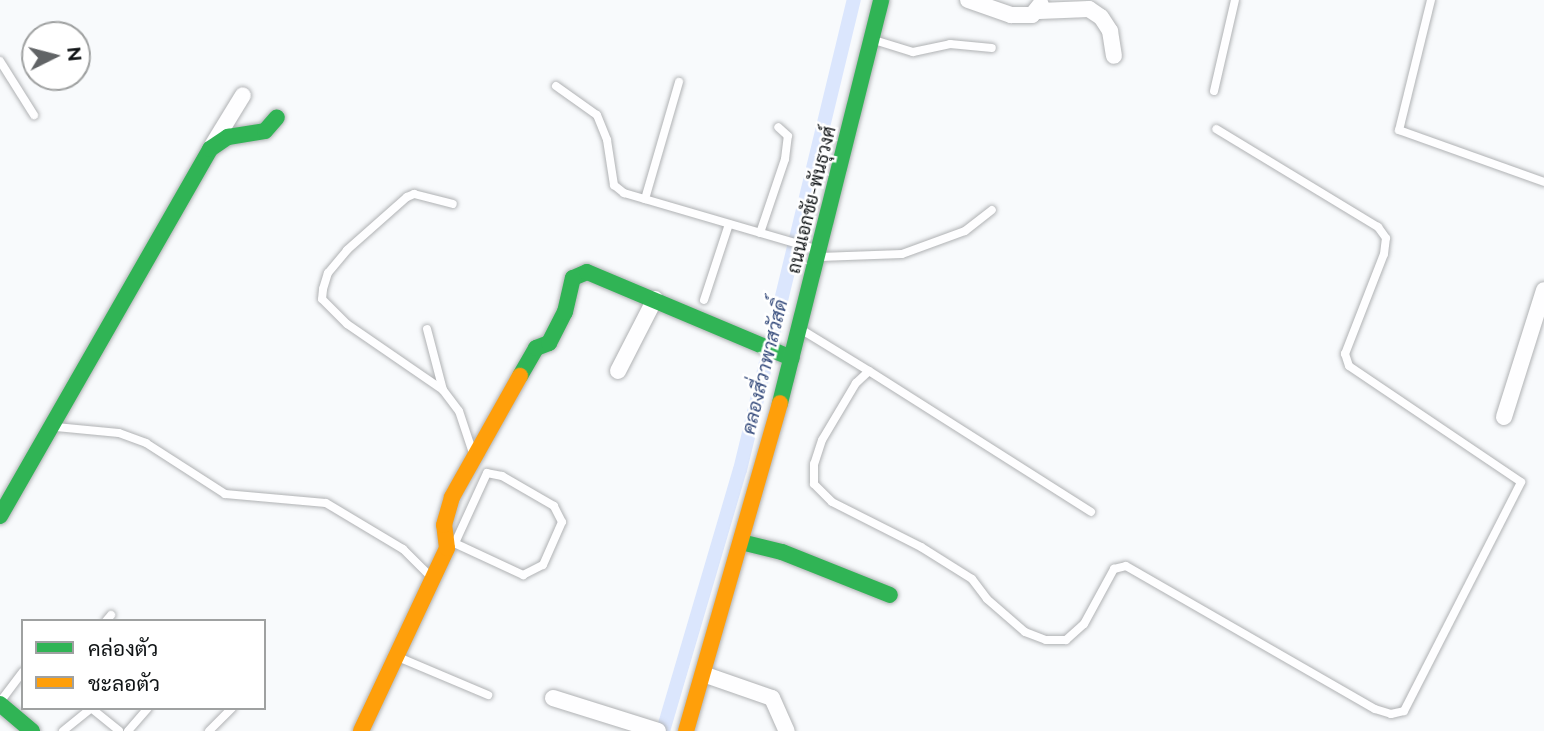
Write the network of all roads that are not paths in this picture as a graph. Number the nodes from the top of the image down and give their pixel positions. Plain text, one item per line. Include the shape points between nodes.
1 (881, 0) edge
2 (968, 0) edge
3 (1235, 0) edge
4 (1431, 0) edge
5 (1040, 6) edge
6 (872, 39) junction
7 (992, 48) dead end
8 (1114, 56) dead end
9 (0, 61) edge
10 (679, 82) dead end
11 (556, 86) dead end
12 (1214, 91) dead end
13 (243, 95) dead end
14 (34, 115) dead end
15 (277, 117) dead end
16 (778, 127) dead end
17 (1216, 129) dead end
18 (210, 149) junction
19 (1544, 182) edge
20 (645, 199) junction
21 (453, 204) dead end
22 (992, 209) dead end
23 (729, 223) junction
24 (760, 233) junction
25 (814, 251) junction
26 (1544, 288) edge
27 (655, 299) junction
28 (704, 300) dead end
29 (800, 328) junction
30 (427, 329) dead end
31 (786, 357) junction
32 (618, 371) dead end
33 (869, 371) junction
34 (443, 390) junction
35 (1504, 417) dead end
36 (53, 426) junction
37 (474, 454) junction
38 (1, 511) edge
39 (1091, 512) dead end
40 (450, 541) junction
41 (740, 545) junction
42 (434, 580) junction
43 (859, 593) dead end
44 (890, 595) dead end
45 (397, 656) junction
46 (703, 674) junction
47 (21, 675) edge
48 (488, 695) dead end
49 (553, 698) dead end
50 (0, 703) edge
51 (89, 710) edge
52 (94, 710) edge
53 (146, 710) edge
54 (230, 710) edge
55 (652, 729) edge
56 (32, 731) edge
57 (63, 731) edge
58 (120, 731) edge
59 (128, 731) edge
60 (209, 731) edge
61 (361, 731) edge
62 (686, 731) edge
63 (787, 731) edge

1 - 6 street, ถนนเอกชัย-พันธุวงศ์
2 - 5 street via 1011,15
3 - 12 lane
4 - 19 lane via 1399,130
5 - 8 street via 1089,9 1101,17 1110,31
6 - 7 lane via 912,52 950,44
6 - 25 street, ถนนเอกชัย-พันธุวงศ์
9 - 14 lane
10 - 20 lane
11 - 20 lane via 597,114 607,140 614,185
13 - 18 street
15 - 18 street via 265,131 228,137
16 - 24 lane via 788,136 785,159
17 - 33 lane via 1378,227 1386,238 1384,254 1345,354 1349,366 1521,482 1404,711 1391,715 1364,703 1126,566 1114,569 1084,624 1066,640 1046,640 1025,632 987,599 972,579 832,502 814,484 814,464 822,440 856,383
18 - 36 street
20 - 23 lane
21 - 34 lane via 414,194 407,197 328,273 322,299 375,346
22 - 25 lane via 965,231 902,254
23 - 24 lane
23 - 28 lane
24 - 25 lane
25 - 29 street, ถนนเอกชัย-พันธุวงศ์
26 - 35 street via 1529,349
27 - 31 street
27 - 32 street
27 - 37 street via 587,272 573,278 565,312 549,343 536,348
29 - 31 street, ถนนเอกชัย-พันธุวงศ์
29 - 33 lane
30 - 34 lane
31 - 41 street, ถนนเอกชัย-พันธุวงศ์
33 - 39 lane
34 - 37 lane via 459,411
36 - 38 street
36 - 42 lane via 119,433 146,443 225,494 326,503 403,549
37 - 40 street via 452,497
40 - 40 lane via 523,575 543,565 562,522 554,506 502,476 487,473
40 - 42 street
41 - 43 street
41 - 44 street via 782,552
41 - 46 street, ถนนเอกชัย-พันธุวงศ์
42 - 45 street
45 - 48 lane
45 - 61 street
46 - 62 street, ถนนเอกชัย-พันธุวงศ์
46 - 63 street via 772,698
47 - 50 lane
49 - 55 street
50 - 56 street
51 - 57 lane
52 - 58 lane
53 - 59 lane
54 - 60 lane

